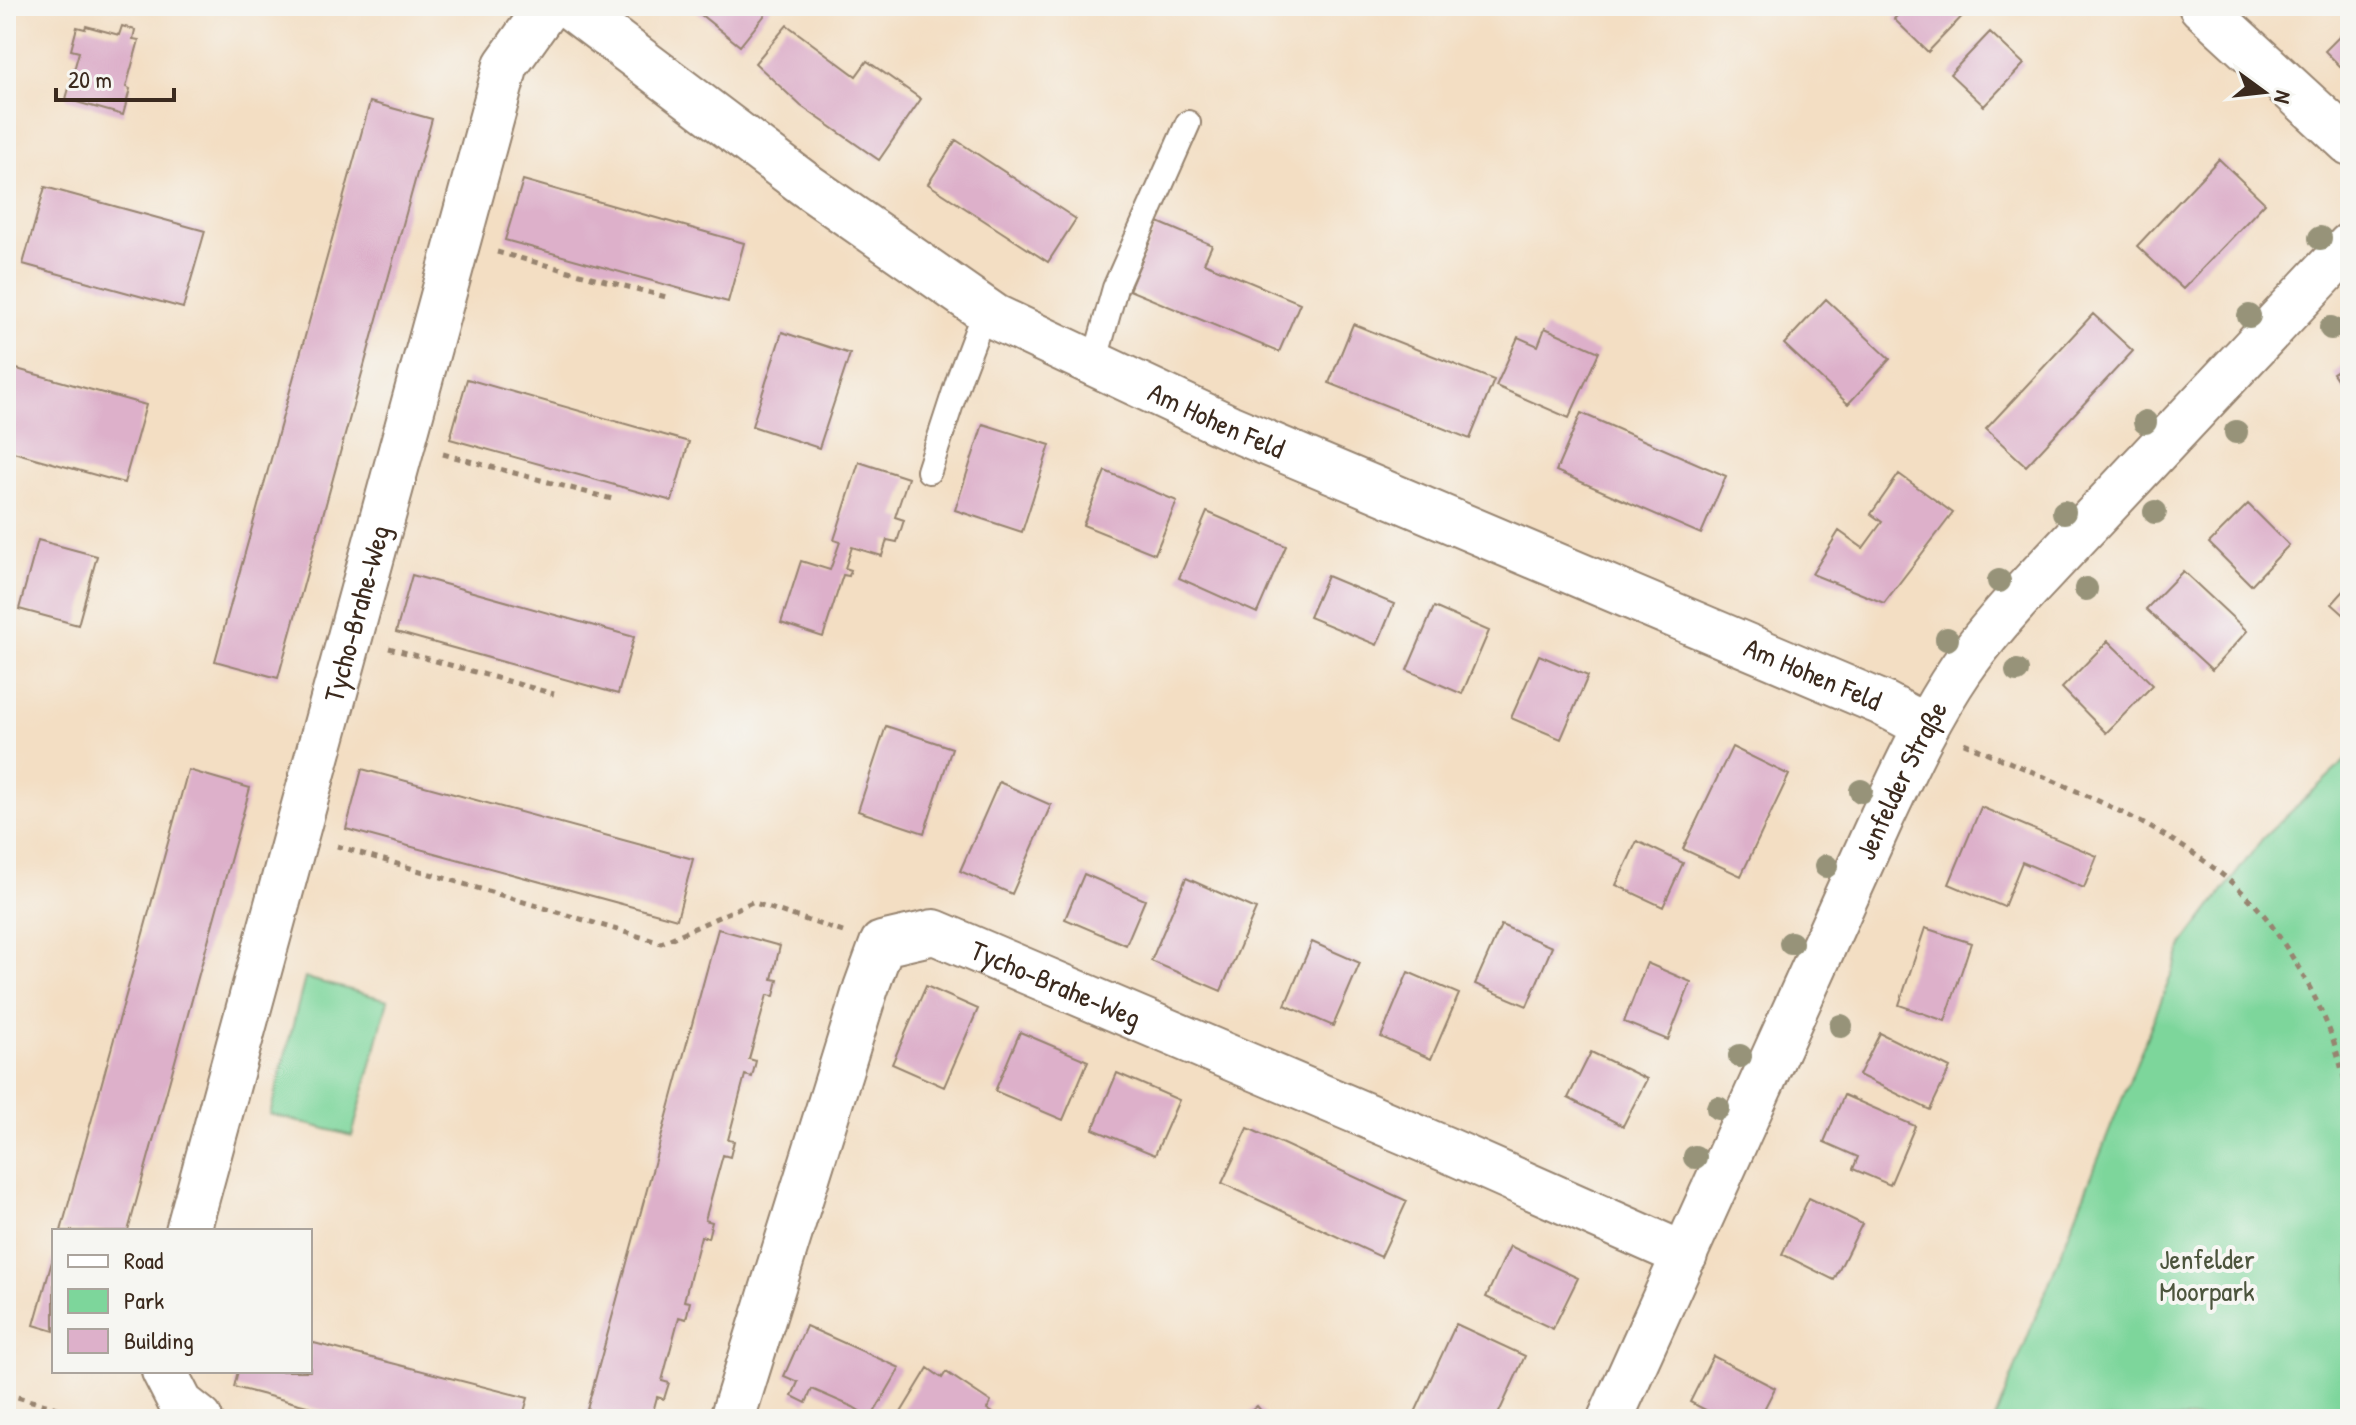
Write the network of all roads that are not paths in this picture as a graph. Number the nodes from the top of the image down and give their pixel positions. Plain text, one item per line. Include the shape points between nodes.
1 (548, 6) edge
2 (569, 6) edge
3 (2201, 6) edge
4 (1188, 123) dead end
5 (2350, 143) edge
6 (2348, 250) edge
7 (985, 310) junction
8 (1094, 363) junction
9 (929, 471) dead end
10 (1925, 726) junction
11 (189, 1229) edge
12 (1685, 1255) junction
13 (165, 1373) edge
14 (200, 1419) edge
15 (732, 1419) edge
16 (1610, 1419) edge

1 - 11 street, Tycho-Brahe-Weg via 506,65
2 - 7 street, Am Hohen Feld via 806,185
3 - 5 street
4 - 8 lane via 1115,288
6 - 10 street, Jenfelder Straße via 1997,622
7 - 8 street, Am Hohen Feld
7 - 9 lane
8 - 10 street, Am Hohen Feld via 1229,427 1882,703
10 - 12 street, Jenfelder Straße
12 - 15 street, Tycho-Brahe-Weg via 934,932 882,944
12 - 16 street, Jenfelder Straße
13 - 14 street via 181,1404

